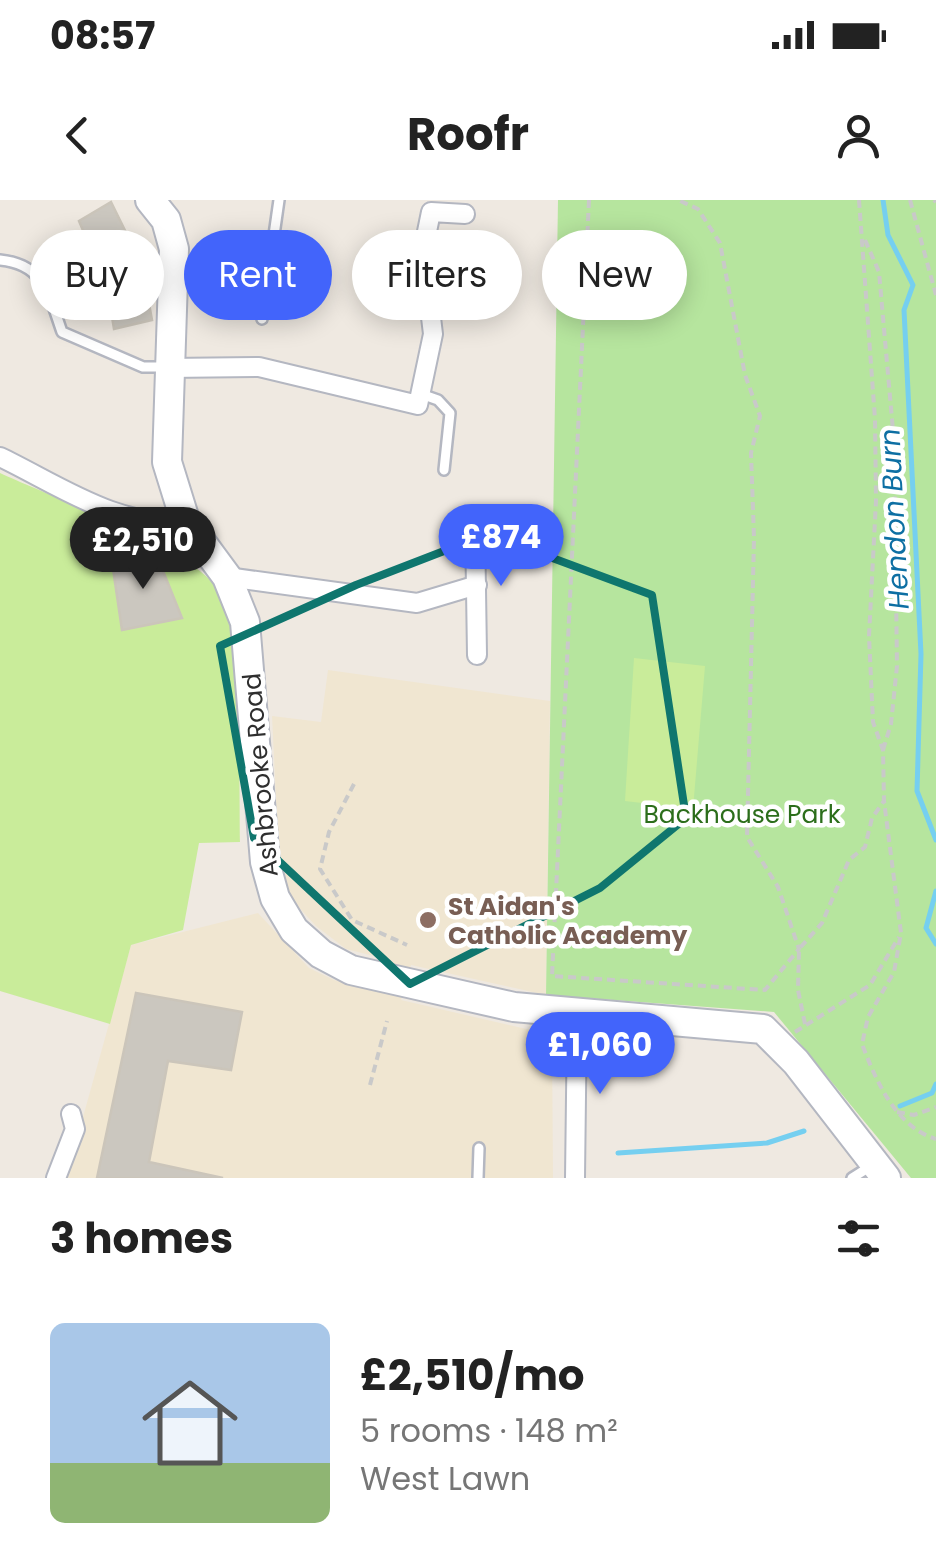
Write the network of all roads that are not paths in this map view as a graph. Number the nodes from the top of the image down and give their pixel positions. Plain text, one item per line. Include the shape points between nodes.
1 (150, 200) edge
2 (278, 200) edge
3 (466, 214) dead end
4 (274, 230) edge
5 (0, 260) edge
6 (167, 368) junction
7 (421, 394) junction
8 (0, 457) edge
9 (444, 470) dead end
10 (185, 520) junction
11 (475, 524) dead end
12 (227, 576) junction
13 (477, 586) junction
14 (476, 655) dead end
15 (577, 1015) junction
16 (71, 1114) dead end
17 (479, 1148) dead end
18 (871, 1173) edge
19 (56, 1178) edge
20 (478, 1178) edge
21 (575, 1178) edge

1 - 6 street, Ashbrooke Road via 166,220 174,249
2 - 4 lane
3 - 7 street via 431,212 422,251 433,334
5 - 6 lane via 18,262 44,279 62,332 143,367
6 - 7 street via 259,367 418,405
6 - 10 street, Ashbrooke Road via 167,462
7 - 9 lane via 450,413
8 - 10 street via 122,514 154,523
10 - 12 street, Ashbrooke Road
11 - 13 street
12 - 13 street via 416,603
12 - 15 street, Ashbrooke Road via 248,637 268,881 294,930 351,970
13 - 14 street
15 - 18 street, Ashbrooke Road via 763,1029
15 - 21 street
16 - 19 street via 75,1129
17 - 20 lane

